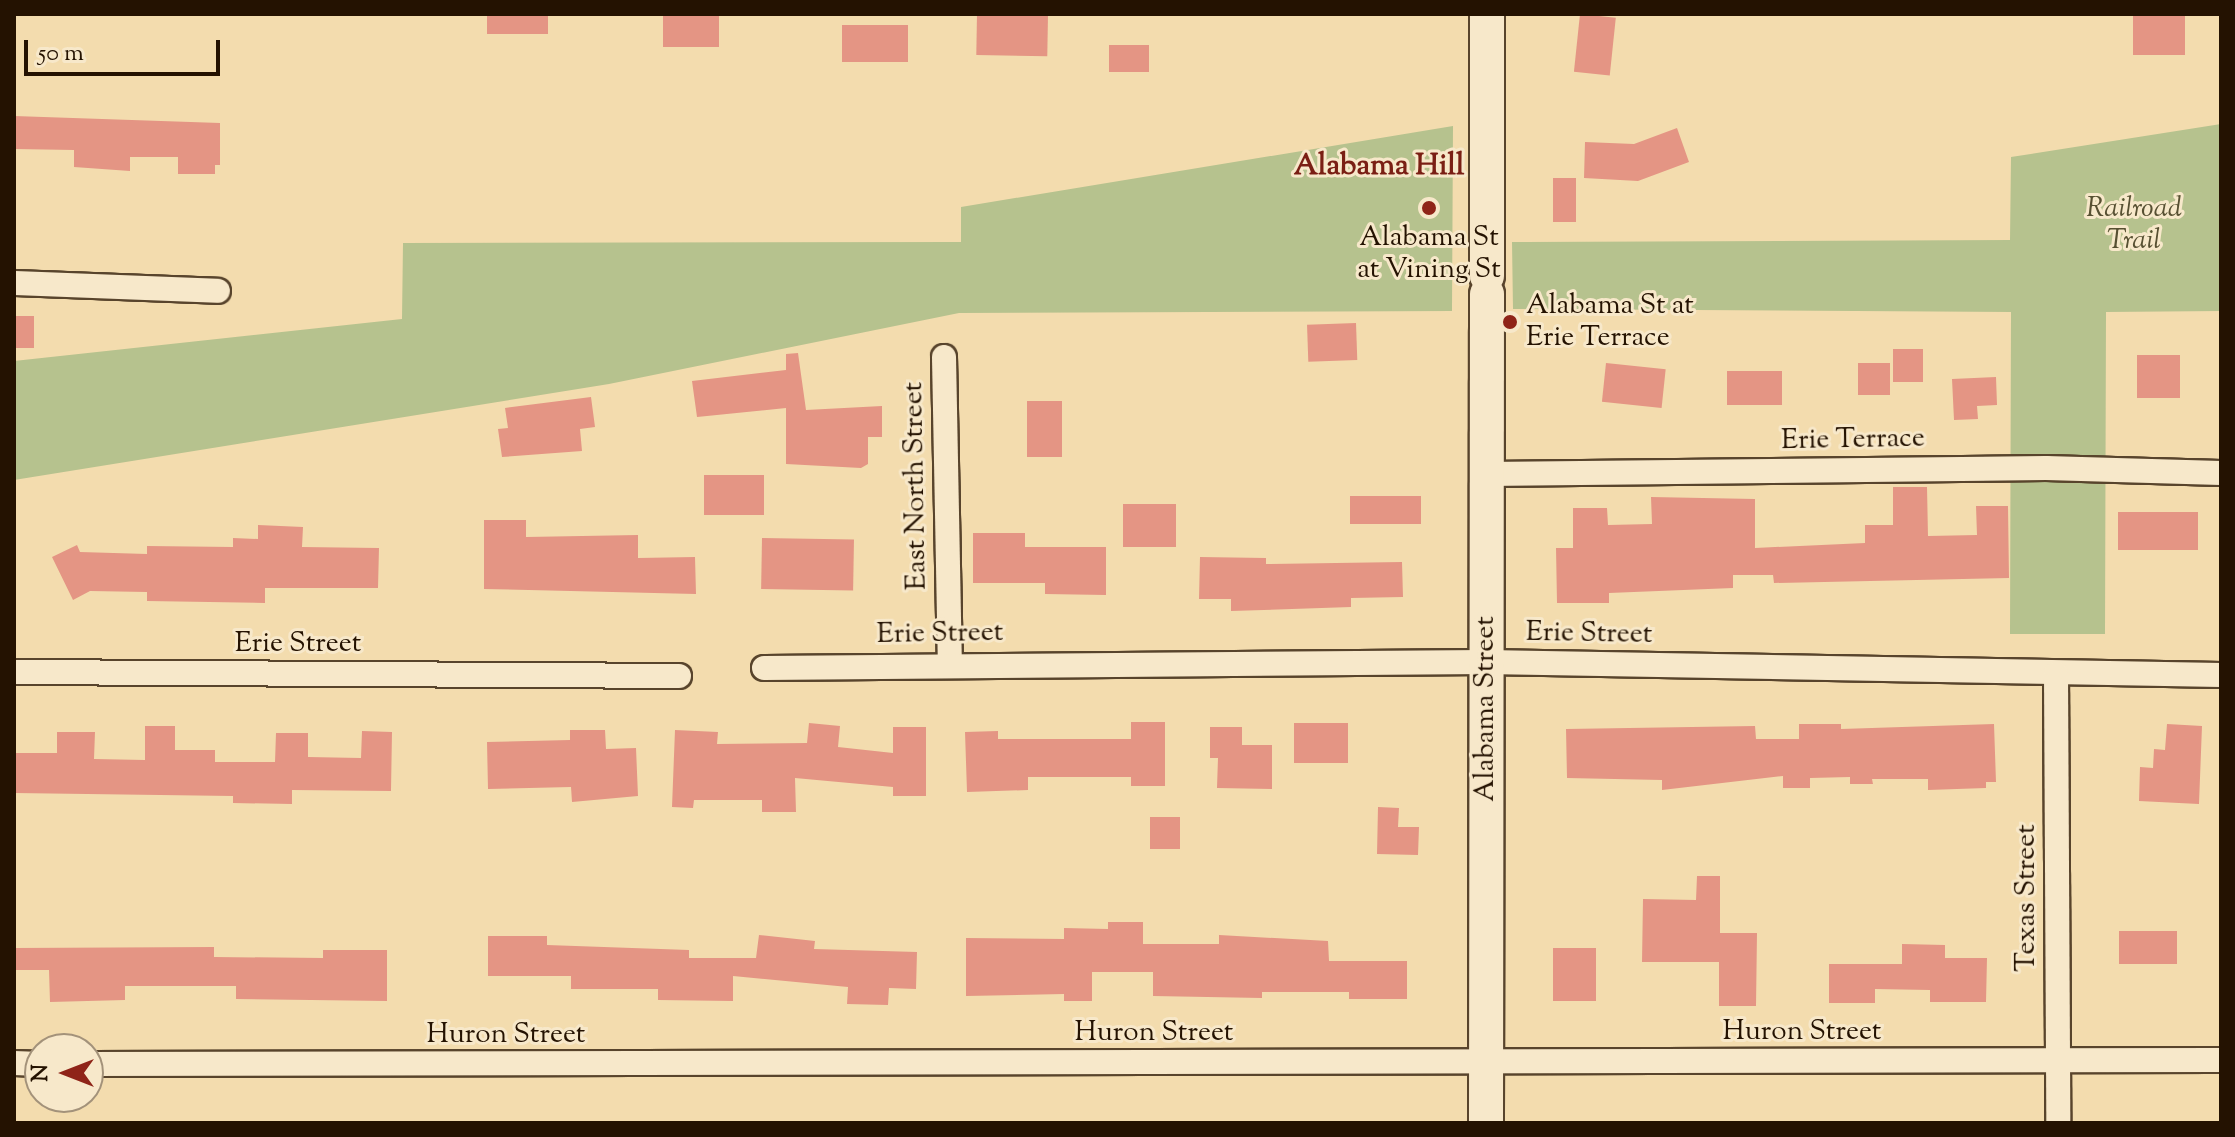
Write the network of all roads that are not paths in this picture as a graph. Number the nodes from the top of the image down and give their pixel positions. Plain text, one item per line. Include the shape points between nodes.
1 (1487, 14) edge
2 (14, 283) edge
3 (218, 291) dead end
4 (944, 357) dead end
5 (2221, 473) edge
6 (1486, 474) junction
7 (1486, 662) junction
8 (950, 663) junction
9 (764, 668) dead end
10 (14, 672) edge
11 (2056, 674) junction
12 (2221, 675) edge
13 (679, 676) dead end
14 (2221, 1060) edge
15 (2058, 1062) junction
16 (1486, 1063) junction
17 (104, 1064) edge
18 (1486, 1123) edge
19 (2058, 1123) edge

1 - 6 main road, Alabama Street
2 - 3 street
4 - 8 street, East North Street
5 - 6 street, Erie Terrace via 2031,468
6 - 7 main road, Alabama Street
7 - 8 street, Erie Street
7 - 11 street, Erie Street
7 - 16 main road, Alabama Street
8 - 9 street, Erie Street
10 - 13 street, Erie Street
11 - 12 street, Erie Street
11 - 15 street, Texas Street
14 - 15 street, Huron Street
15 - 16 street, Huron Street
15 - 19 street, Texas Street
16 - 17 street, Huron Street
16 - 18 main road, Alabama Street

